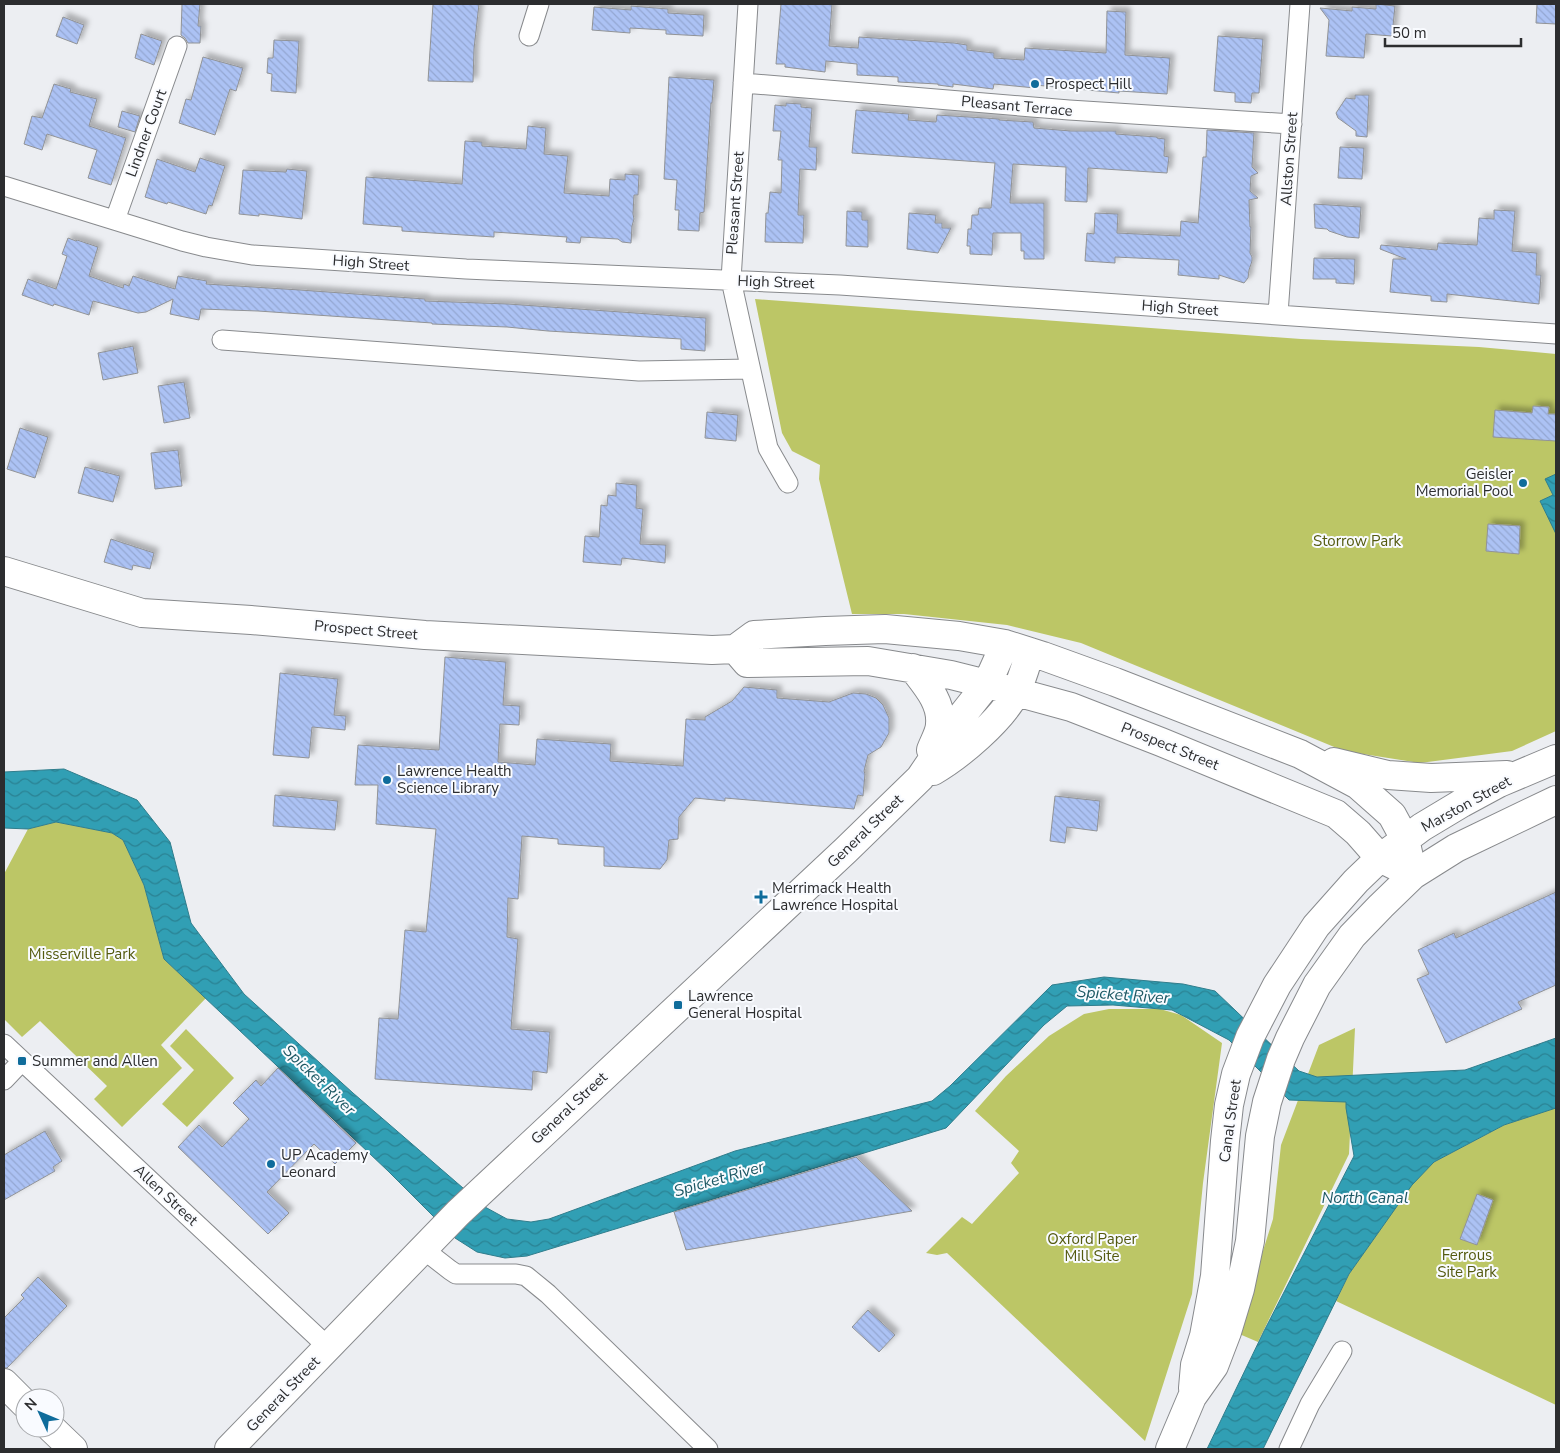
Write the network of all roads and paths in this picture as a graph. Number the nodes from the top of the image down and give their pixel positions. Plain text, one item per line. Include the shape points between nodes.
1 (539, 4) edge
2 (748, 4) edge
3 (1300, 4) edge
4 (529, 36) dead end
5 (178, 46) dead end
6 (743, 83) junction
7 (1292, 124) junction
8 (4, 186) edge
9 (115, 220) junction
10 (730, 280) junction
11 (1278, 314) junction
12 (1556, 334) edge
13 (222, 340) dead end
14 (750, 369) junction
15 (788, 483) dead end
16 (4, 571) edge
17 (1005, 644) junction
18 (735, 649) junction
19 (1030, 652) junction
20 (913, 668) junction
21 (987, 684) junction
22 (1016, 692) junction
23 (1300, 754) junction
24 (1556, 759) edge
25 (1519, 775) junction
26 (920, 778) junction
27 (1556, 800) edge
28 (1405, 839) junction
29 (1380, 858) junction
30 (1413, 875) junction
31 (4, 1044) edge
32 (22, 1061) junction
33 (4, 1080) edge
34 (427, 1244) junction
35 (328, 1347) junction
36 (1342, 1351) dead end
37 (4, 1383) edge
38 (15, 1394) edge
39 (1192, 1397) junction
40 (61, 1438) edge
41 (73, 1449) edge
42 (229, 1449) edge
43 (708, 1449) edge
44 (1170, 1449) edge
45 (1288, 1449) edge

1 - 4 street
2 - 6 street, Pleasant Street
3 - 7 street, Allston Street
5 - 9 street, Lindner Court
6 - 7 street, Pleasant Terrace via 1069,110
6 - 10 street, Pleasant Street
7 - 11 street, Allston Street
8 - 9 street, High Street
9 - 10 street, High Street via 206,247 252,255 466,269
10 - 11 street, High Street
10 - 14 street, Pleasant Street
11 - 12 street, High Street
13 - 14 street via 639,371
14 - 15 street, Pleasant Street via 768,448
16 - 18 main road, Prospect Street via 142,613 425,635
17 - 18 main road via 885,629 754,635
17 - 19 main road
17 - 21 main road, General Street
18 - 20 main road, Prospect Street via 747,663 868,661
19 - 22 main road, General Street
19 - 23 main road
20 - 21 main road, Prospect Street
20 - 26 main road via 936,700 940,714 940,724
21 - 22 main road, Prospect Street
21 - 26 main road, General Street
22 - 26 main road, General Street via 999,717 949,762
22 - 29 main road, Prospect Street via 1071,707 1336,814 1358,832
23 - 25 main road via 1388,775 1431,778
23 - 28 main road via 1358,785 1392,815
24 - 25 main road, Marston Street
25 - 28 main road, Marston Street via 1462,802
26 - 34 main road, General Street
27 - 30 main road via 1456,848
28 - 29 main road, Marston Street
28 - 30 main road
29 - 30 main road, Prospect Street
29 - 39 main road, Canal Street via 1316,926 1277,985 1250,1037 1236,1074 1225,1141 1215,1276 1195,1365
30 - 39 main road, Canal Street via 1352,936 1332,962 1306,1003 1281,1059 1260,1136 1250,1241 1240,1289 1214,1366
31 - 32 street, Allen Street
32 - 33 street
32 - 35 street, Allen Street
34 - 35 main road, General Street
34 - 43 street via 456,1274 526,1276
35 - 42 main road, General Street
36 - 45 street
37 - 38 main road
39 - 44 main road, Canal Street
40 - 41 main road

